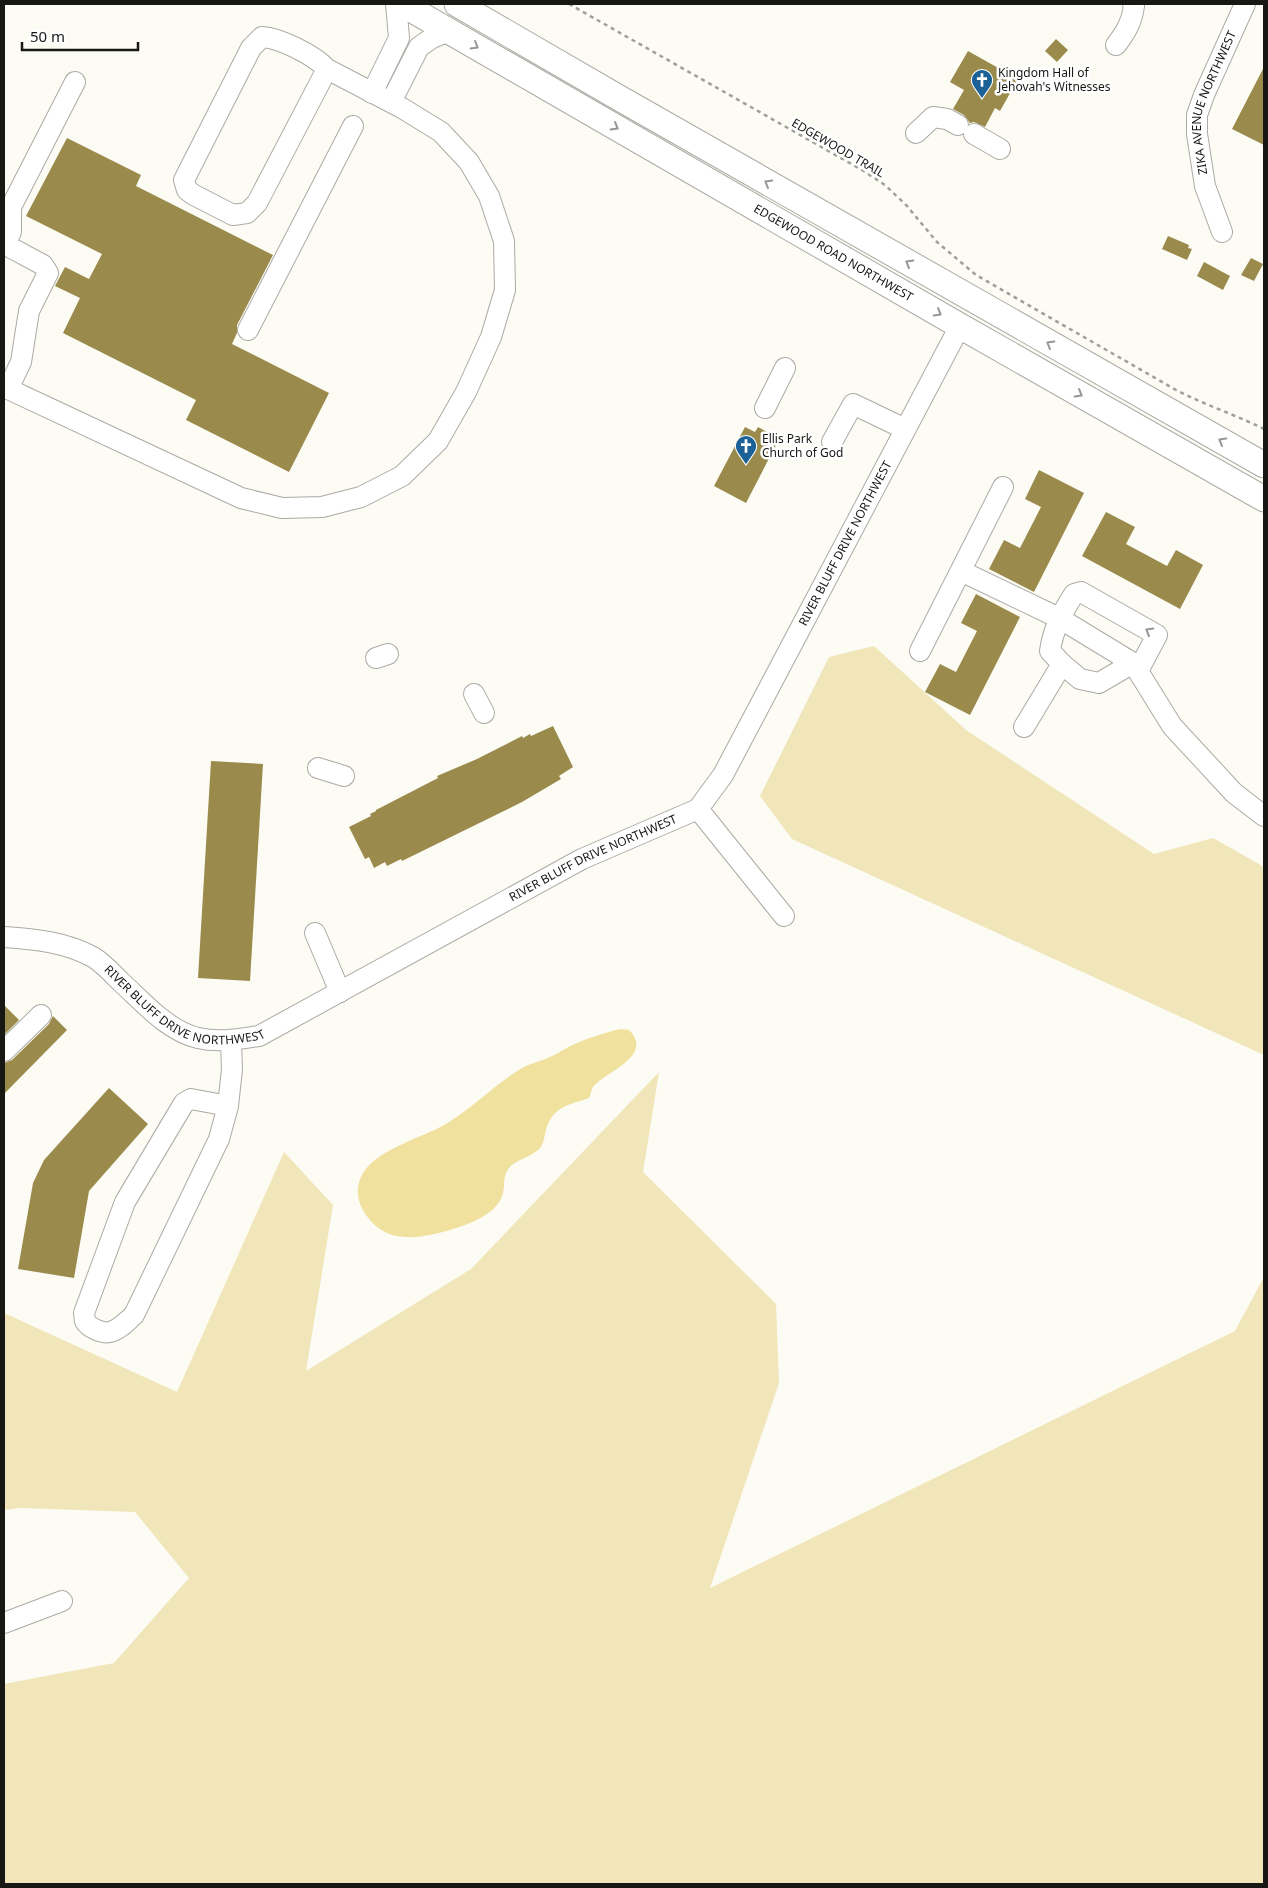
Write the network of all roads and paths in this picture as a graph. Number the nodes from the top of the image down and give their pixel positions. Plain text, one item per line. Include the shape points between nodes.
1 (396, 4) edge
2 (402, 4) edge
3 (457, 4) edge
4 (569, 4) edge
5 (1133, 4) edge
6 (1245, 4) edge
7 (448, 31) junction
8 (1116, 45) dead end
9 (326, 69) junction
10 (75, 82) dead end
11 (372, 93) junction
12 (391, 102) junction
13 (353, 126) dead end
14 (916, 133) dead end
15 (1000, 148) dead end
16 (1222, 232) dead end
17 (4, 245) edge
18 (960, 326) junction
19 (248, 330) dead end
20 (785, 368) dead end
21 (6, 388) edge
22 (765, 408) dead end
23 (905, 429) junction
24 (1264, 429) edge
25 (832, 442) dead end
26 (1264, 465) edge
27 (1003, 487) dead end
28 (1264, 499) edge
29 (961, 571) junction
30 (1059, 618) junction
31 (920, 651) dead end
32 (1062, 664) junction
33 (1136, 667) junction
34 (474, 694) dead end
35 (484, 713) dead end
36 (1024, 727) dead end
37 (318, 768) dead end
38 (344, 776) dead end
39 (698, 809) junction
40 (1264, 816) edge
41 (784, 916) dead end
42 (315, 933) dead end
43 (4, 937) edge
44 (340, 992) junction
45 (41, 1015) dead end
46 (231, 1041) junction
47 (4, 1051) edge
48 (228, 1106) junction
49 (62, 1601) dead end
50 (4, 1623) edge

1 - 11 street via 399,38
2 - 7 main road, EDGEWOOD ROAD NORTHWEST
26 -> 3 main road
4 - 24 path, EDGEWOOD TRAIL via 862,170 907,206 937,242 976,275 1176,390
5 - 8 street via 1132,19
6 - 16 street, ZIKA AVENUE NORTHWEST via 1197,115 1205,186
7 - 12 street via 419,47
7 -> 18 main road, EDGEWOOD ROAD NORTHWEST
9 - 9 street via 257,203 247,213 233,215 187,190 184,180 251,48 262,36 272,37 319,60
9 - 11 street
10 - 17 street via 11,208 11,232
11 - 12 street
12 - 21 street via 441,132 469,162 489,196 504,241 505,290 491,337 467,391 438,441 402,476 361,497 322,507 282,508 241,498
13 - 19 street
14 - 15 street via 934,117 947,119
17 - 21 street via 43,265 48,273 29,311 22,362
18 - 23 street, RIVER BLUFF DRIVE NORTHWEST
18 -> 28 main road, EDGEWOOD ROAD NORTHWEST
20 - 22 street
23 - 25 street via 853,404
23 - 39 street, RIVER BLUFF DRIVE NORTHWEST via 723,775
27 - 29 street
29 - 30 street
29 - 31 street
30 - 32 street via 1050,651
30 - 33 street
33 -> 30 street via 1157,635 1081,592 1074,594
32 - 33 street via 1080,679 1098,683
32 - 36 street
33 - 40 street via 1172,726 1234,793
34 - 35 street
37 - 38 street
39 - 41 street
39 - 44 street, RIVER BLUFF DRIVE NORTHWEST via 582,859
42 - 44 street
43 - 46 street, RIVER BLUFF DRIVE NORTHWEST via 64,944 94,958 164,1021 180,1031 198,1038
44 - 46 street, RIVER BLUFF DRIVE NORTHWEST via 259,1036
45 - 47 street
46 - 48 street
48 - 48 street via 219,1139 134,1315 110,1332 91,1327 85,1321 84,1313 125,1202 184,1103 191,1099
49 - 50 street

